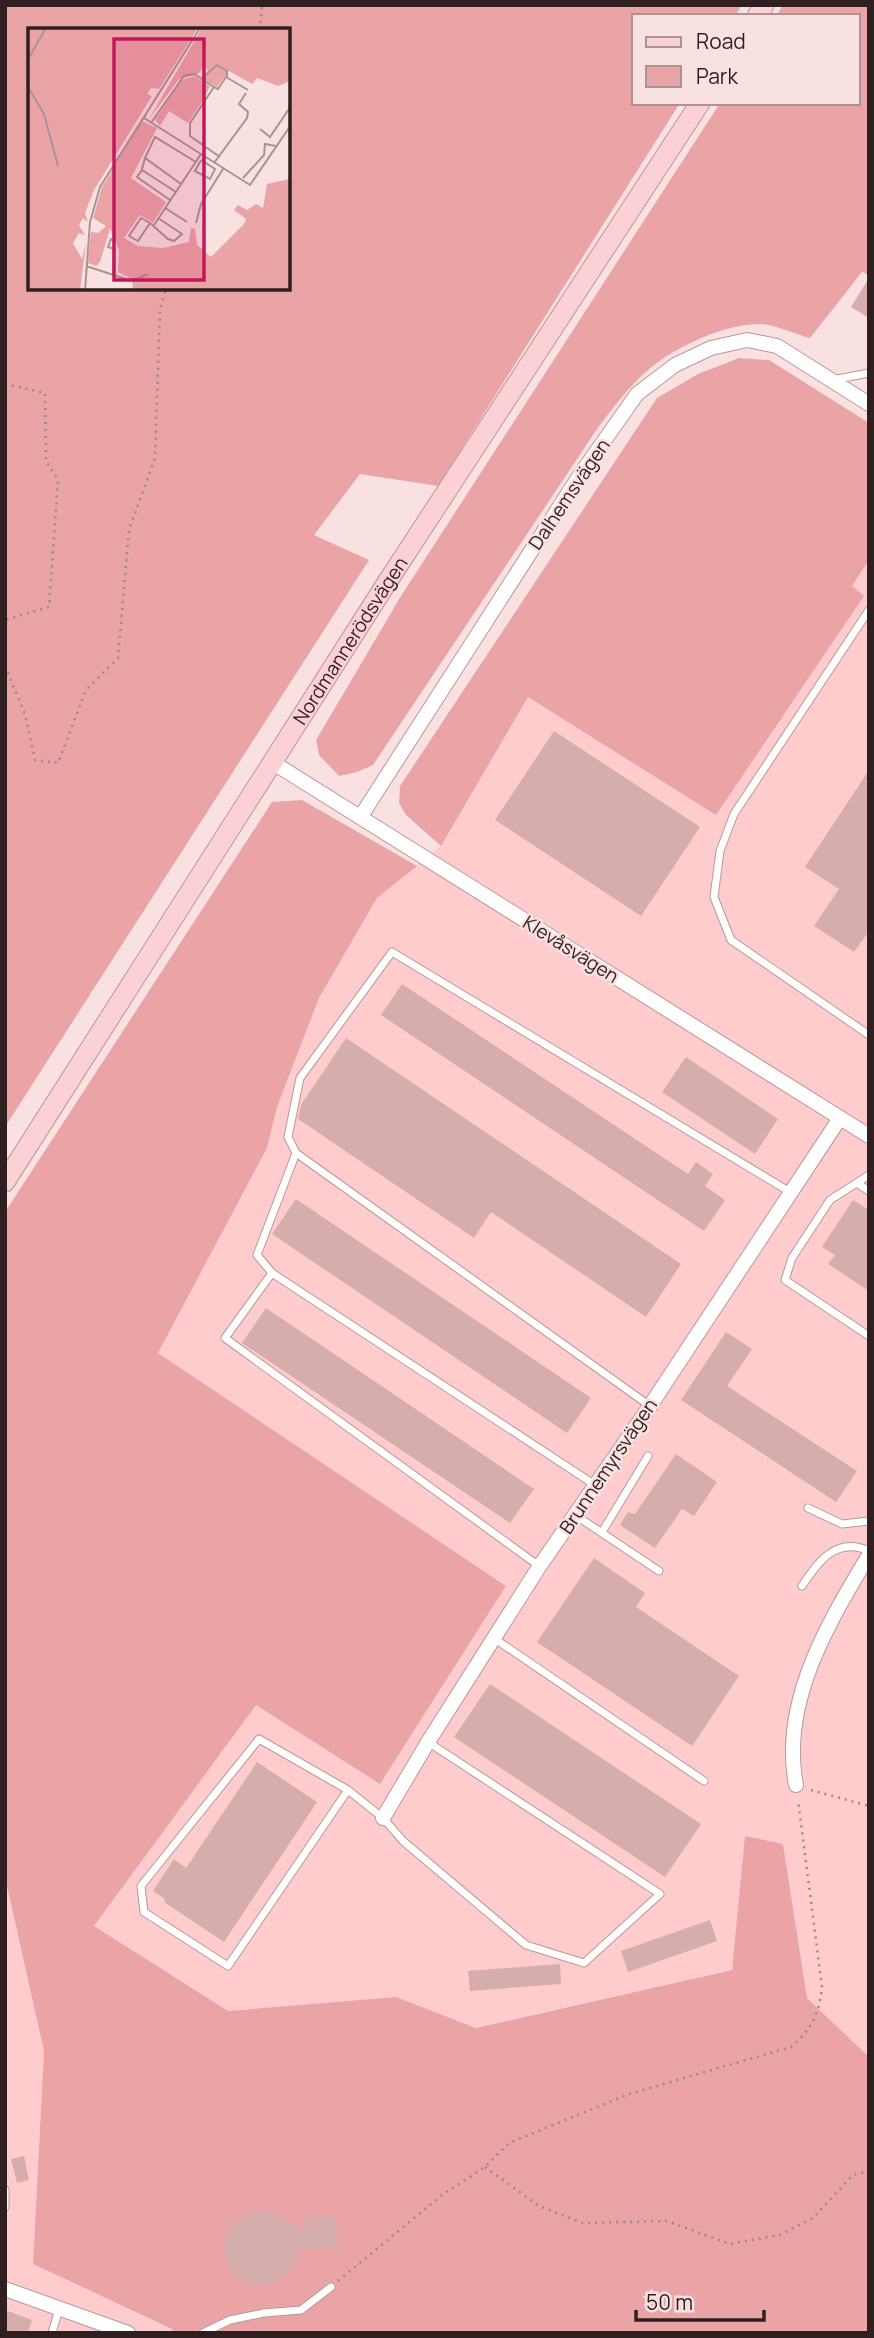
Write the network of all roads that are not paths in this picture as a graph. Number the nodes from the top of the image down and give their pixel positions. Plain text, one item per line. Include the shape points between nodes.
1 (699, 105) edge
2 (869, 373) edge
3 (832, 380) junction
4 (869, 404) edge
5 (869, 610) edge
6 (272, 762) junction
7 (360, 816) junction
8 (869, 1035) edge
9 (840, 1118) junction
10 (869, 1136) edge
11 (296, 1153) junction
12 (869, 1175) edge
13 (5, 1182) edge
14 (857, 1183) junction
15 (869, 1191) edge
16 (791, 1193) junction
17 (272, 1273) junction
18 (869, 1336) edge
19 (650, 1406) junction
20 (648, 1456) dead end
21 (595, 1485) junction
22 (808, 1508) dead end
23 (575, 1515) junction
24 (869, 1521) edge
25 (602, 1532) junction
26 (869, 1553) edge
27 (539, 1567) junction
28 (659, 1571) dead end
29 (802, 1587) dead end
30 (495, 1639) junction
31 (428, 1742) junction
32 (704, 1781) dead end
33 (796, 1785) road end
34 (348, 1790) junction
35 (383, 1818) junction
36 (5, 2190) edge
37 (5, 2207) edge
38 (331, 2287) road end
39 (5, 2289) edge
40 (59, 2308) junction
41 (52, 2333) edge
42 (128, 2333) edge
43 (203, 2333) edge

1 - 6 main road, Nordmannerödsvägen
2 - 3 lane
3 - 4 street, Dalhemsvägen
3 - 7 street, Dalhemsvägen via 777,346 747,340 711,348 675,365 637,394
5 - 8 lane via 734,814 720,851 714,897 731,940
6 - 7 street, Klevåsvägen
6 - 13 main road, Nordmannerödsvägen
7 - 9 street, Klevåsvägen
9 - 10 street, Klevåsvägen
9 - 16 street, Brunnemyrsvägen
11 - 16 lane via 288,1137 300,1078 392,952
11 - 17 lane via 257,1255
11 - 19 lane
12 - 14 lane
14 - 15 lane
14 - 18 lane via 830,1200 792,1258 785,1280
16 - 19 street, Brunnemyrsvägen
17 - 21 lane
17 - 27 lane via 225,1338
19 - 21 street, Brunnemyrsvägen
20 - 25 lane
21 - 23 street, Brunnemyrsvägen
22 - 24 lane via 842,1524
23 - 25 lane
23 - 27 street, Brunnemyrsvägen
25 - 28 lane
26 - 29 lane via 860,1547 827,1554
26 - 33 street via 838,1607 804,1686 792,1741
27 - 30 street, Brunnemyrsvägen
30 - 31 street, Brunnemyrsvägen
30 - 32 lane
31 - 35 street, Brunnemyrsvägen
31 - 35 lane via 660,1894 584,1963 526,1945 403,1841
34 - 34 lane via 259,1739 141,1886 144,1912 229,1966
34 - 35 lane
36 - 37 lane
38 - 43 lane via 301,2310 230,2320
39 - 40 street
40 - 41 lane
40 - 42 street

